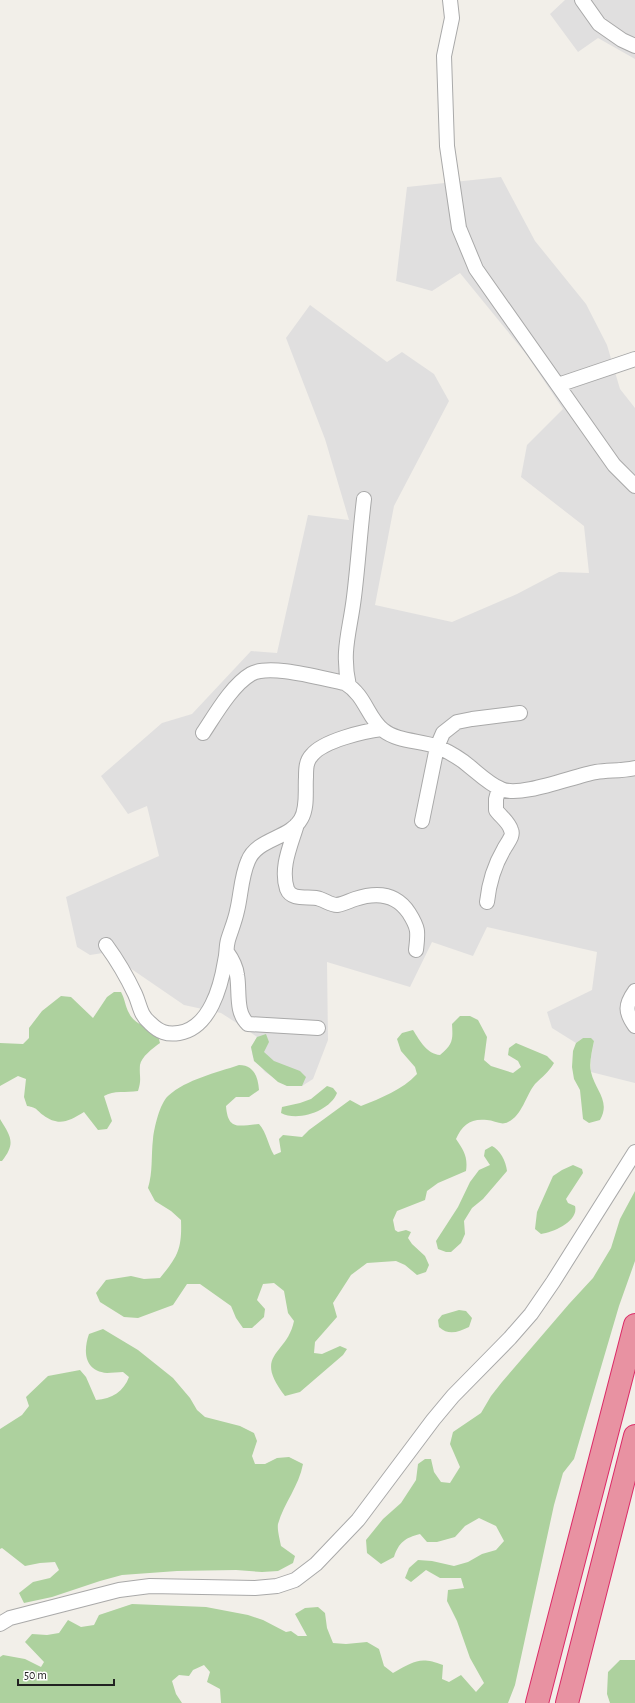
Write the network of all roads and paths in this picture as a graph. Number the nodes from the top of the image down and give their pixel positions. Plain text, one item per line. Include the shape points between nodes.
1 (450, 0) edge
2 (582, 0) edge
3 (635, 46) edge
4 (635, 359) edge
5 (558, 385) junction
6 (635, 486) edge
7 (364, 499) dead end
8 (349, 686) junction
9 (520, 713) dead end
10 (382, 729) junction
11 (203, 733) dead end
12 (437, 747) junction
13 (635, 768) edge
14 (499, 788) junction
15 (422, 821) dead end
16 (297, 824) junction
17 (487, 902) dead end
18 (106, 944) dead end
19 (416, 950) dead end
20 (227, 952) junction
21 (635, 991) edge
22 (635, 1026) edge
23 (318, 1028) dead end
24 (635, 1152) edge
25 (635, 1325) edge
26 (635, 1436) edge
27 (0, 1624) edge
28 (537, 1703) edge
29 (567, 1703) edge

1 - 5 street via 452,18 444,56 447,146 459,228 476,269
2 - 3 street via 598,24
4 - 5 street
5 - 6 street via 614,465
7 - 8 street via 354,599 346,642 345,670
8 - 10 street via 359,695
8 - 11 street via 345,683 278,670 252,673 230,695
9 - 12 street via 457,722 443,733
10 - 12 street via 391,735
10 - 16 street via 362,732 316,750 307,763 305,807
12 - 14 street via 454,755
12 - 15 street
13 - 14 street via 578,775 527,790 510,792
14 - 17 street via 496,810 512,830 488,886
16 - 19 street via 285,864 287,890 290,894 319,898 333,905 377,895 396,899 403,904 415,924 418,933
16 - 20 street via 295,828 269,840 248,859
18 - 20 street via 136,995 143,1017 169,1035 183,1032 196,1025 207,1014 214,1001
20 - 23 street via 234,962 240,1009 243,1019 248,1024
21 - 22 street via 626,1009
24 - 27 street via 531,1314 453,1396 358,1520 316,1564 295,1580 277,1586 255,1588 150,1586 119,1590 10,1618
25 - 28 highway
26 - 29 highway

